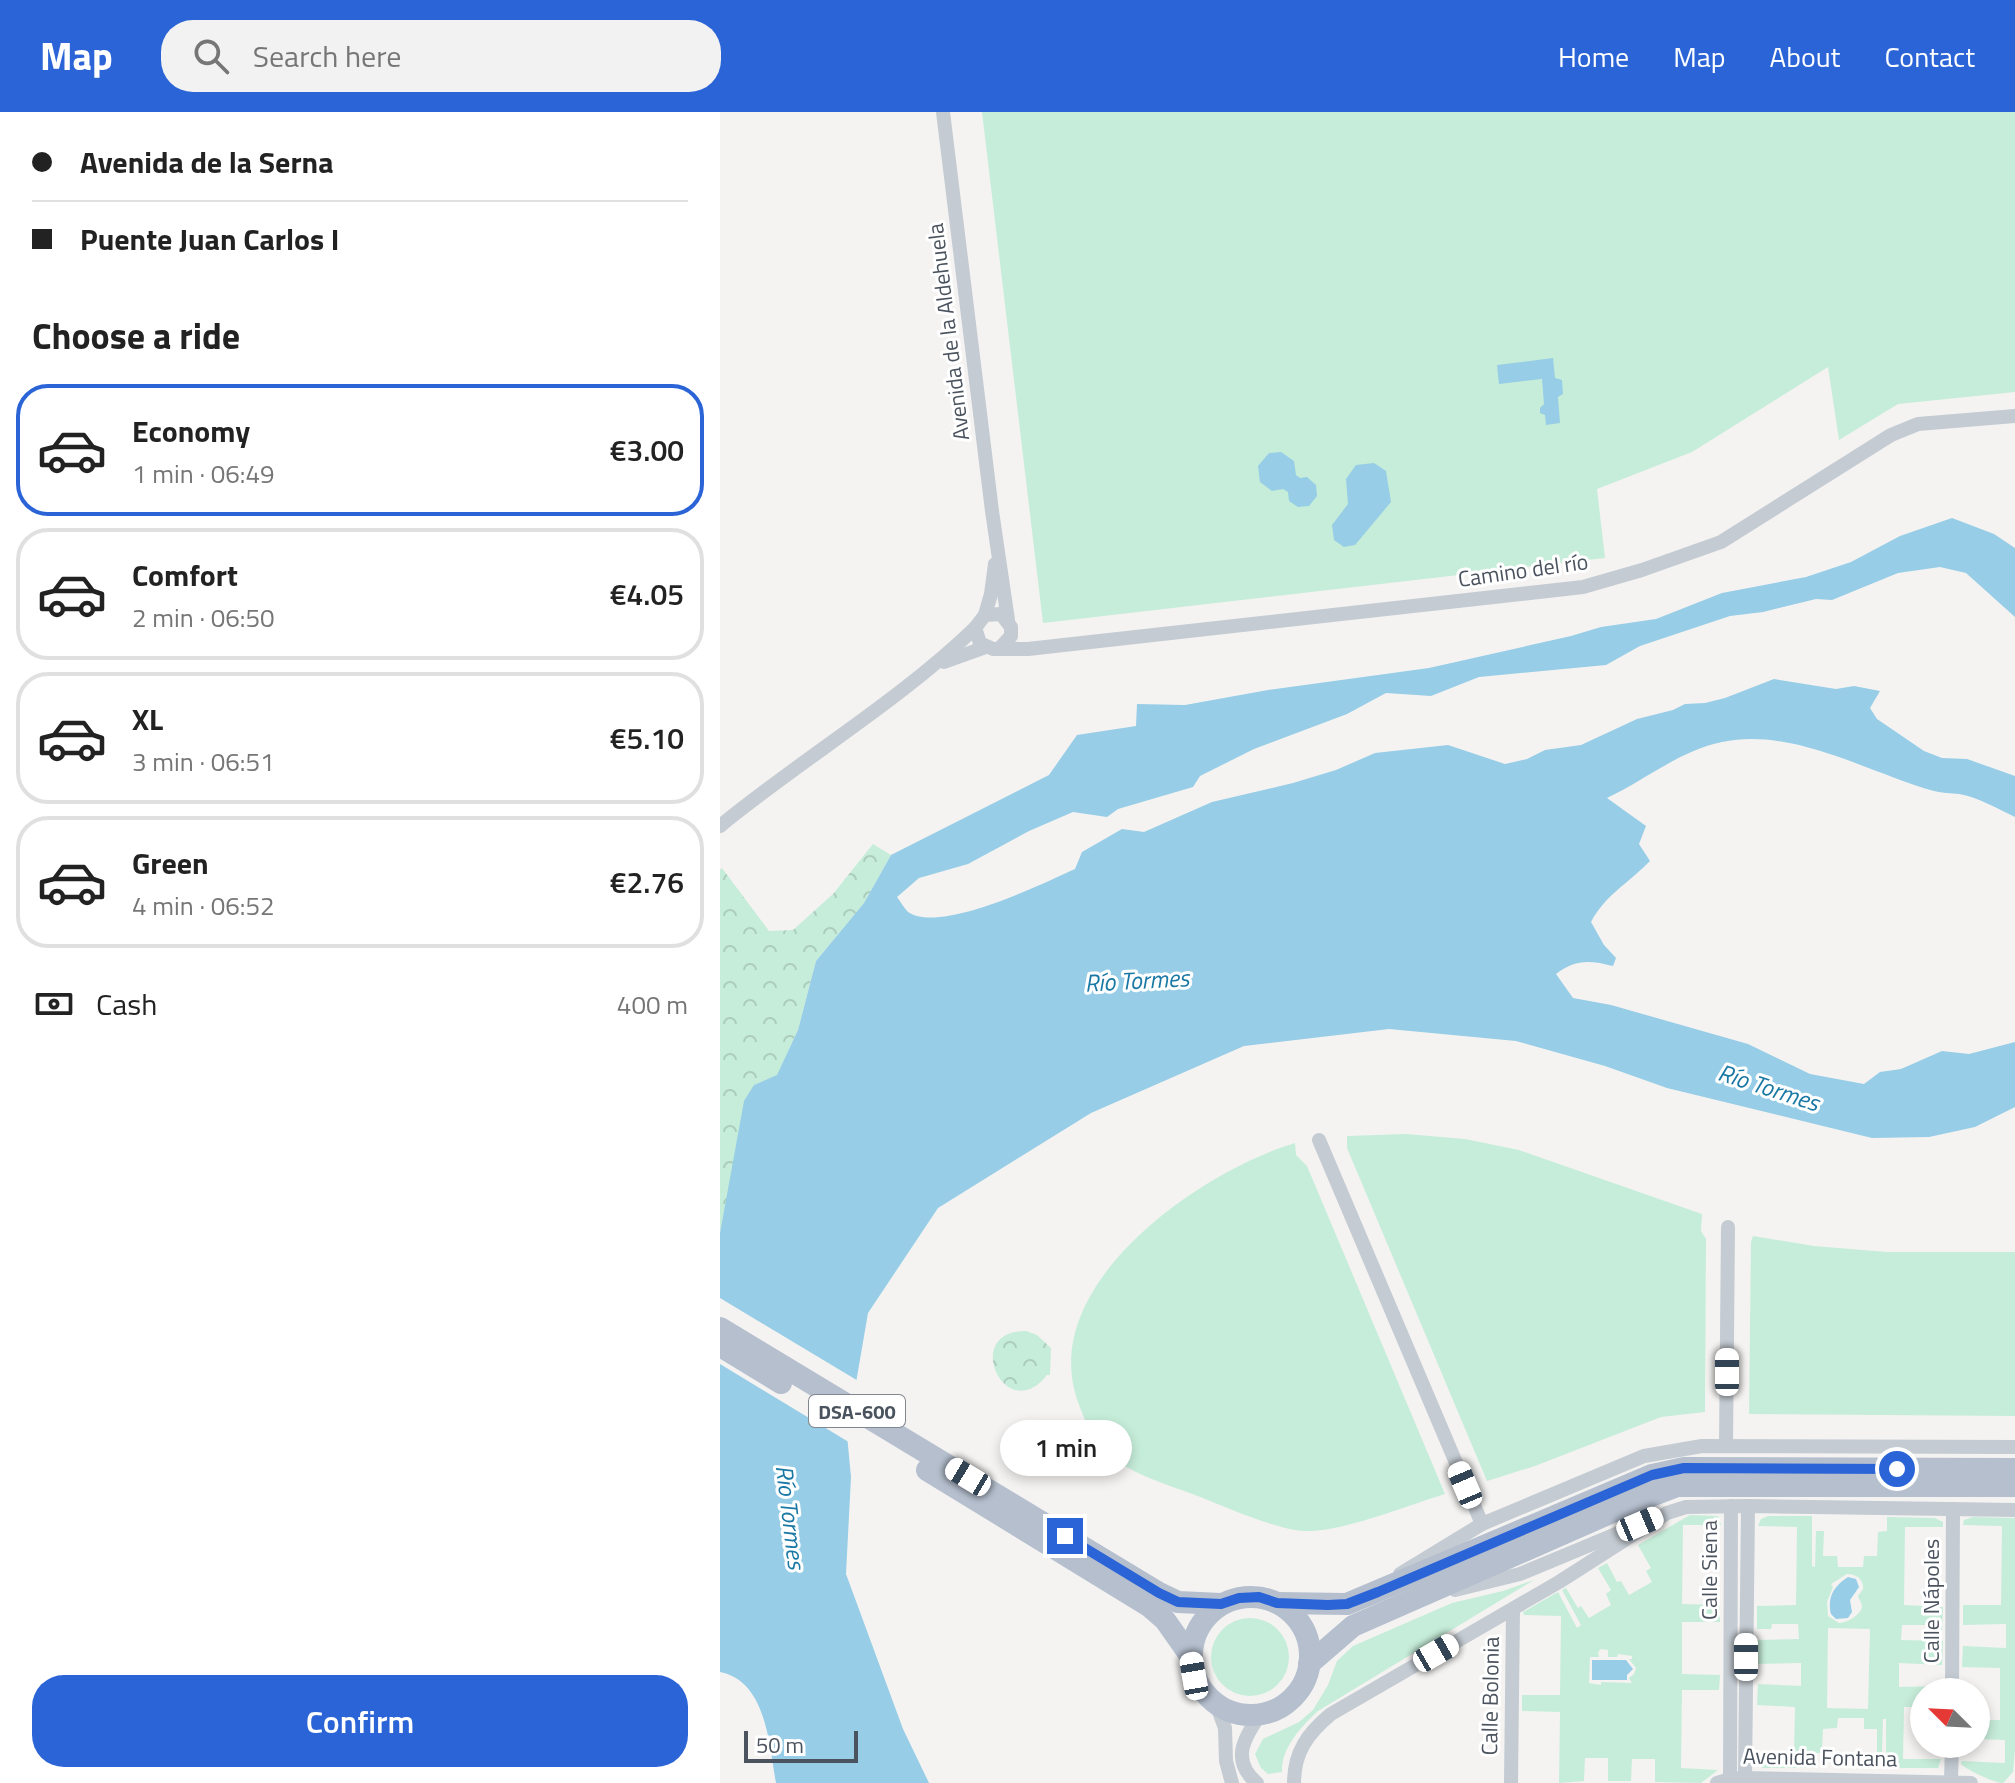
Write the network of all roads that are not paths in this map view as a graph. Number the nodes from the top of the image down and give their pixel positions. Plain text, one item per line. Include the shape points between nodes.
1 (943, 112) edge
2 (2015, 416) edge
3 (997, 547) junction
4 (985, 615) junction
5 (1008, 620) junction
6 (975, 628) junction
7 (993, 648) junction
8 (937, 665) junction
9 (720, 826) edge
10 (1319, 1140) dead end
11 (1728, 1227) dead end
12 (720, 1328) edge
13 (720, 1346) edge
14 (1726, 1446) junction
15 (2015, 1447) edge
16 (2015, 1469) edge
17 (2015, 1486) edge
18 (990, 1500) junction
19 (1731, 1506) junction
20 (1748, 1506) junction
21 (1953, 1509) junction
22 (2015, 1510) edge
23 (1667, 1513) junction
24 (1482, 1524) junction
25 (1378, 1592) junction
26 (1408, 1601) junction
27 (1277, 1603) junction
28 (1221, 1604) junction
29 (1513, 1609) junction
30 (1191, 1657) junction
31 (1309, 1664) junction
32 (1952, 1678) edge
33 (1217, 1706) junction
34 (1260, 1715) junction
35 (1952, 1758) edge
36 (1731, 1780) edge
37 (1951, 1781) junction
38 (1232, 1783) edge
39 (1257, 1783) edge
40 (1294, 1783) edge
41 (1511, 1783) edge
42 (1971, 1783) edge

1 - 3 street, Avenida de la Aldehuela
2 - 7 street, Camino del río via 1905,429 1721,542 1583,587
3 - 4 street, Avenida de la Aldehuela
3 - 5 street, Avenida de la Aldehuela
4 - 5 street via 1001,614
4 - 6 street
5 - 7 street via 1011,636
6 - 7 street via 976,636
6 - 8 street
7 - 8 street
8 - 9 street
10 - 24 street
11 - 14 street
12 - 18 main road, DSA-600
13 - 18 main road, DSA-600
14 - 15 street
14 - 24 street via 1644,1456
16 - 25 main road, DSA-600 via 1672,1471
17 - 26 main road via 1677,1486
18 - 28 main road, DSA-600 via 1178,1602
18 - 30 main road, DSA-600 via 1149,1606
19 - 20 street
19 - 23 street
19 - 36 street, Calle Siena
20 - 21 street
20 - 36 street, Calle Siena
21 - 22 street
21 - 32 street, Calle Nápoles
23 - 26 street via 1520,1574
23 - 29 street
24 - 25 street
25 - 27 main road, DSA-600 via 1347,1604
26 - 31 main road via 1353,1626
27 - 28 main road, DSA-600 via 1259,1597
27 - 31 main road via 1306,1635
28 - 30 main road via 1194,1636
29 - 40 street via 1331,1714 1314,1728 1297,1758
29 - 41 street, Calle Bolonia
30 - 33 main road, DSA-600 via 1194,1676
31 - 34 main road via 1293,1698
33 - 34 main road via 1238,1715
33 - 38 street
34 - 39 street via 1243,1743 1241,1762
35 - 37 street
36 - 37 street, Avenida Fontana
37 - 42 street, Avenida Fontana

